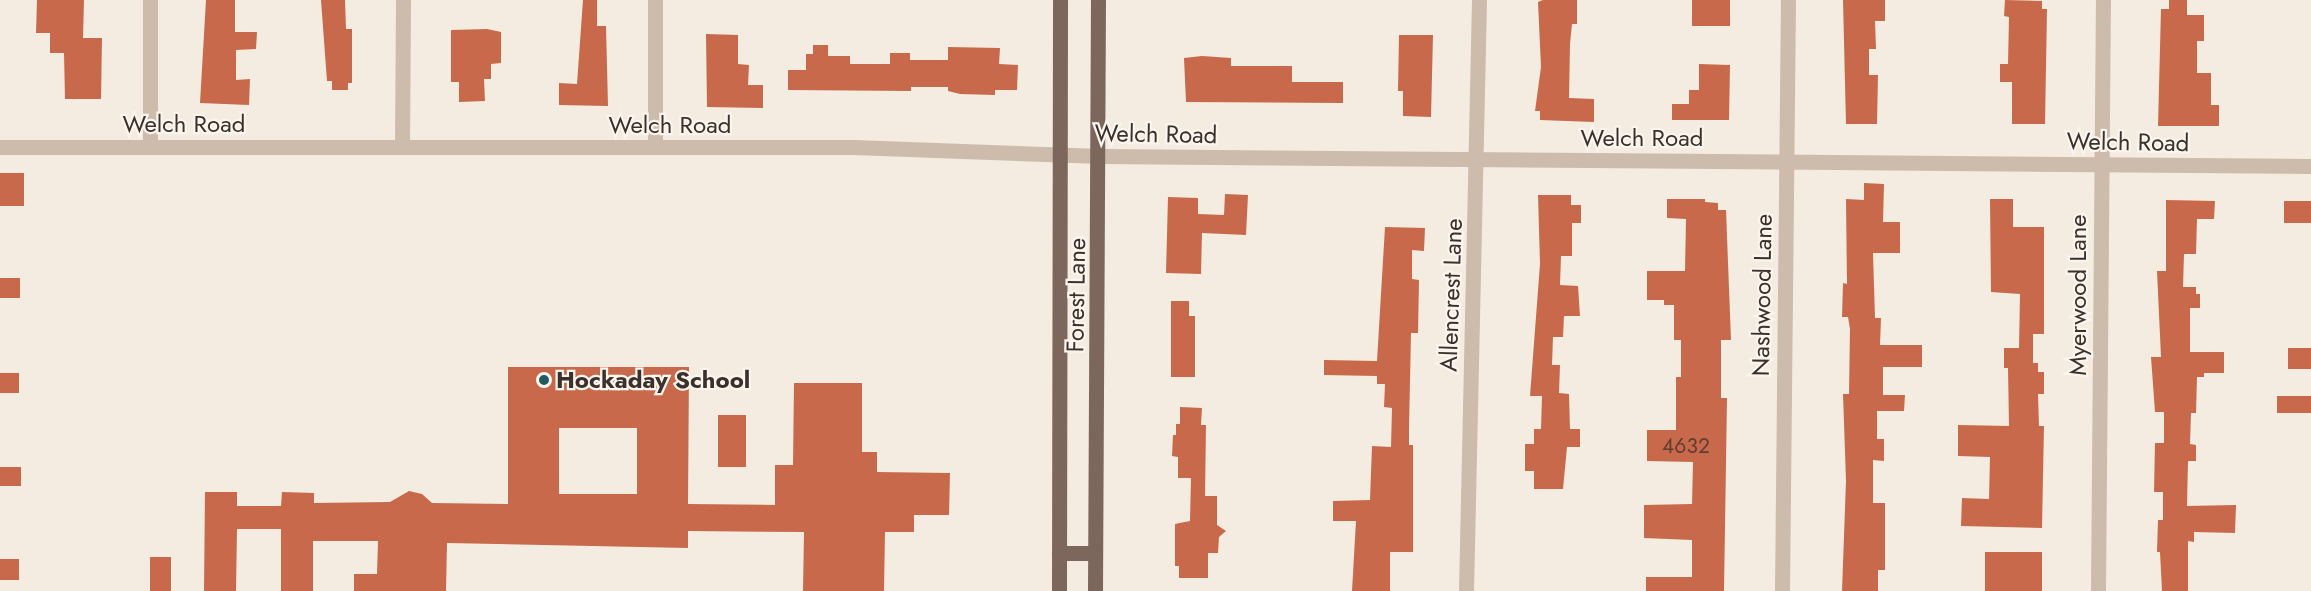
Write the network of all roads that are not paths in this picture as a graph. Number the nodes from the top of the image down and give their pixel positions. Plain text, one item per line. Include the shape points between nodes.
1 (150, 0) edge
2 (402, 0) edge
3 (655, 0) edge
4 (1060, 0) edge
5 (1098, 0) edge
6 (1479, 0) edge
7 (1788, 0) edge
8 (2103, 0) edge
9 (150, 146) junction
10 (0, 147) edge
11 (402, 147) junction
12 (655, 147) junction
13 (1059, 154) junction
14 (1100, 156) junction
15 (1478, 159) junction
16 (1786, 162) junction
17 (2102, 164) junction
18 (2311, 166) edge
19 (1059, 553) junction
20 (1095, 553) junction
21 (1059, 591) edge
22 (1095, 591) edge
23 (1466, 591) edge
24 (1782, 591) edge
25 (2098, 591) edge

1 - 9 street
2 - 11 street
3 - 12 street
4 - 13 main road, Forest Lane
5 - 14 main road, Forest Lane
6 - 15 street, Allencrest Lane
7 - 16 street, Nashwood Lane
8 - 17 street, Myerwood Lane
9 - 10 street, Welch Road
9 - 11 street, Welch Road
11 - 12 street, Welch Road
12 - 13 street, Welch Road via 853,147
13 - 14 street, Welch Road
13 - 19 main road, Forest Lane
14 - 15 street, Welch Road
14 - 20 main road, Forest Lane
15 - 16 street, Welch Road
15 - 23 street, Allencrest Lane
16 - 17 street, Welch Road
16 - 24 street, Nashwood Lane
17 - 18 street, Welch Road
17 - 25 street, Myerwood Lane
19 - 20 main road
19 - 21 main road, Forest Lane
20 - 22 main road, Forest Lane

